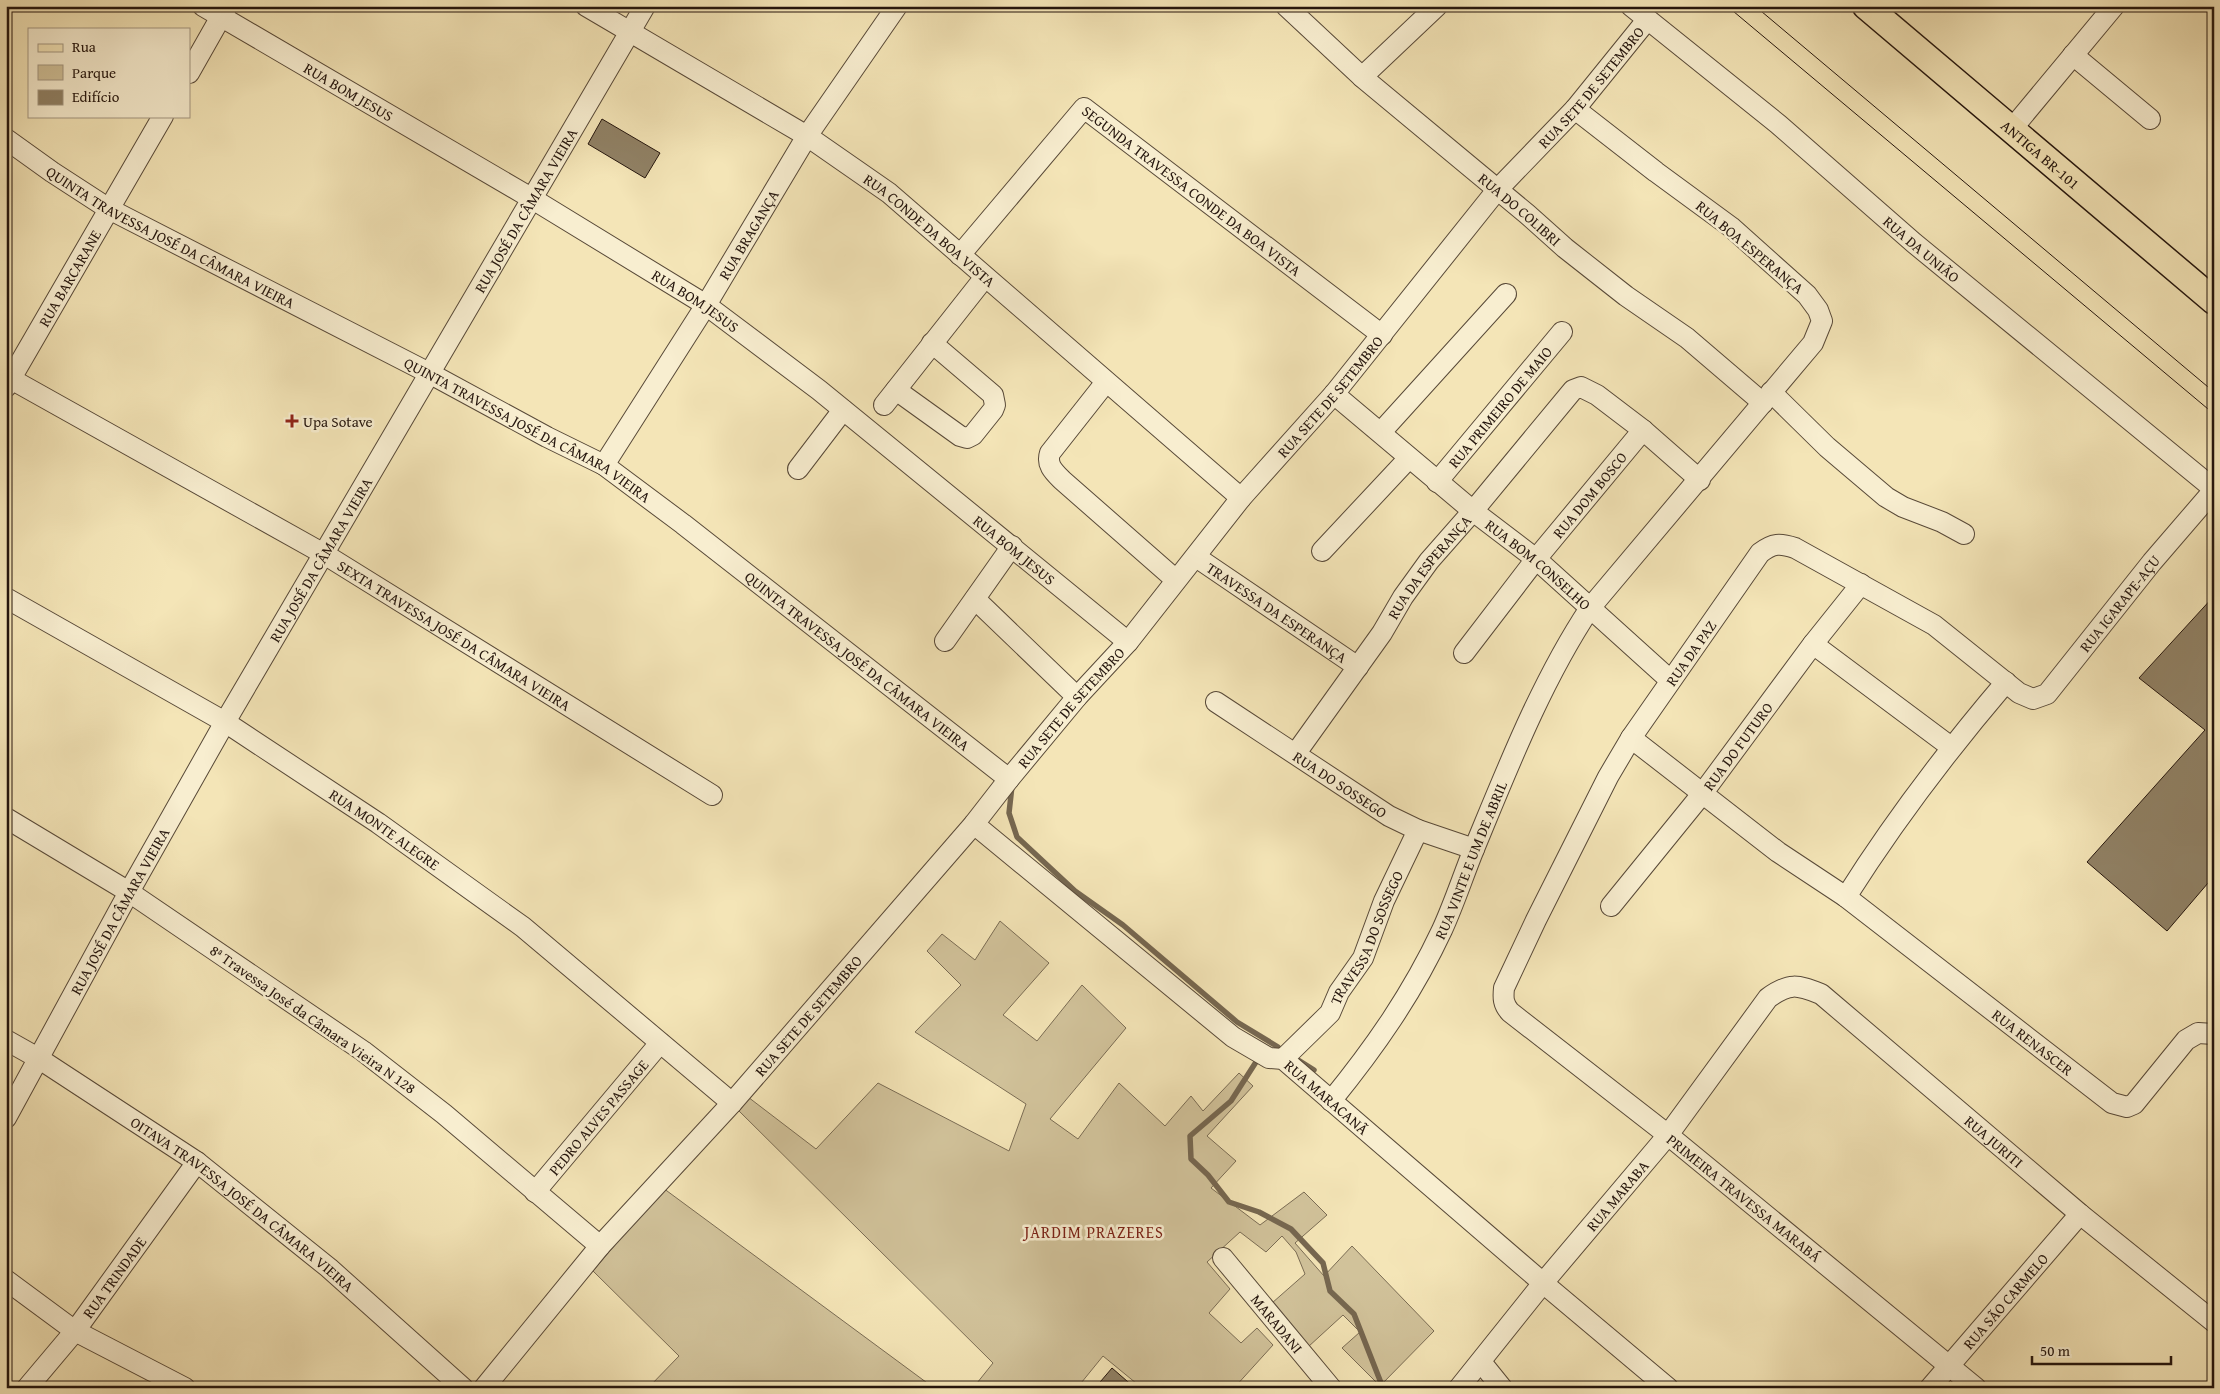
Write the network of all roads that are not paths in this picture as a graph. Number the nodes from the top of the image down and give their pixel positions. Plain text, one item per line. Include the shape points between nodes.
1 (204, 6) edge
2 (586, 6) edge
3 (645, 6) edge
4 (897, 6) edge
5 (1286, 6) edge
6 (1437, 6) edge
7 (1630, 6) edge
8 (1866, 6) edge
9 (2114, 6) edge
10 (224, 12) edge
11 (1647, 20) junction
12 (631, 32) junction
13 (2073, 55) junction
14 (190, 70) edge
15 (1362, 77) junction
16 (1575, 109) junction
17 (162, 118) edge
18 (2150, 119) dead end
19 (2011, 130) junction
20 (807, 136) junction
21 (6, 139) edge
22 (1497, 190) junction
23 (531, 198) junction
24 (109, 209) junction
25 (960, 256) junction
26 (985, 277) junction
27 (1506, 294) dead end
28 (2213, 300) edge
29 (706, 305) junction
30 (1562, 332) dead end
31 (1382, 335) junction
32 (932, 343) junction
33 (429, 373) junction
34 (1106, 382) junction
35 (9, 383) edge
36 (896, 390) junction
37 (1334, 394) junction
38 (1767, 397) junction
39 (884, 406) dead end
40 (843, 410) junction
41 (1643, 430) junction
42 (1381, 432) junction
43 (1409, 458) junction
44 (604, 465) junction
45 (798, 469) dead end
46 (1700, 480) junction
47 (1437, 482) junction
48 (2214, 490) edge
49 (1241, 498) junction
50 (1473, 511) junction
51 (1964, 534) dead end
52 (1012, 546) junction
53 (1322, 551) dead end
54 (324, 554) junction
55 (1196, 557) junction
56 (1536, 559) junction
57 (1176, 580) junction
58 (1861, 584) junction
59 (6, 598) edge
60 (975, 599) junction
61 (1590, 608) junction
62 (946, 641) dead end
63 (1128, 642) junction
64 (1813, 644) junction
65 (1464, 653) dead end
66 (1358, 666) junction
67 (1670, 680) junction
68 (2012, 688) junction
69 (1077, 697) junction
70 (1216, 702) dead end
71 (225, 722) junction
72 (1631, 738) junction
73 (1951, 747) junction
74 (1296, 753) junction
75 (1009, 778) junction
76 (1702, 794) junction
77 (712, 795) dead end
78 (6, 818) edge
79 (974, 824) junction
80 (1418, 830) junction
81 (1474, 850) junction
82 (128, 892) junction
83 (1846, 896) junction
84 (1611, 906) dead end
85 (1768, 998) joint
86 (1510, 1012) joint
87 (2214, 1034) edge
88 (6, 1040) edge
89 (660, 1043) junction
90 (38, 1058) junction
91 (1283, 1059) junction
92 (1331, 1101) junction
93 (732, 1103) junction
94 (6, 1118) edge
95 (1668, 1136) junction
96 (197, 1162) junction
97 (535, 1192) junction
98 (2080, 1214) junction
99 (600, 1246) junction
100 (1223, 1258) dead end
101 (6, 1280) edge
102 (1543, 1283) junction
103 (2214, 1322) edge
104 (75, 1331) junction
105 (1481, 1362) junction
106 (1950, 1364) junction
107 (27, 1388) edge
108 (185, 1388) edge
109 (463, 1388) edge
110 (484, 1388) edge
111 (1331, 1388) edge
112 (1459, 1388) edge
113 (1502, 1388) edge
114 (1668, 1388) edge
115 (1930, 1388) edge
116 (1976, 1388) edge

1 - 10 street, RUA BOM JESUS
2 - 12 street, RUA CONDE DA BOA VISTA
3 - 12 street, RUA JOSÉ DA CÂMARA VIEIRA
4 - 20 street, RUA BRAGANÇA
5 - 15 street, RUA DO COLIBRI
6 - 15 street
7 - 11 street, RUA DA UNIÃO
8 - 19 main road, ANTIGA BR-101
9 - 13 street
10 - 14 street
10 - 23 street, RUA BOM JESUS
11 - 16 street, RUA SETE DE SETEMBRO
11 - 48 street, RUA DA UNIÃO via 1778,124 1914,243
12 - 20 street, RUA CONDE DA BOA VISTA
12 - 23 street, RUA JOSÉ DA CÂMARA VIEIRA
13 - 18 street
13 - 19 street
15 - 22 street, RUA DO COLIBRI
16 - 22 street, RUA SETE DE SETEMBRO
16 - 38 street, RUA BOA ESPERANÇA via 1731,227 1806,295 1818,310 1822,321 1813,342
17 - 24 street, RUA BARCARANE
19 - 28 main road, ANTIGA BR-101
20 - 25 street, RUA CONDE DA BOA VISTA via 889,194
20 - 29 street, RUA BRAGANÇA
21 - 24 street, QUINTA TRAVESSA JOSÉ DA CÂMARA VIEIRA
22 - 31 street, RUA SETE DE SETEMBRO
22 - 38 street, RUA DO COLIBRI via 1585,264
23 - 29 street, RUA BOM JESUS
23 - 33 street, RUA JOSÉ DA CÂMARA VIEIRA
24 - 33 street, QUINTA TRAVESSA JOSÉ DA CÂMARA VIEIRA
24 - 35 street, RUA BARCARANE
25 - 26 street, RUA CONDE DA BOA VISTA
25 - 31 street, SEGUNDA TRAVESSA CONDE DA BOA VISTA via 1084,108
26 - 32 street
26 - 34 street, RUA CONDE DA BOA VISTA
27 - 42 street
29 - 40 street, RUA BOM JESUS
29 - 44 street, RUA BRAGANÇA
30 - 47 street, RUA PRIMEIRO DE MAIO
31 - 37 street, RUA SETE DE SETEMBRO
32 - 36 street
32 - 36 street via 993,395 993,410 967,438
33 - 44 street, QUINTA TRAVESSA JOSÉ DA CÂMARA VIEIRA
33 - 54 street, RUA JOSÉ DA CÂMARA VIEIRA
34 - 49 street, RUA CONDE DA BOA VISTA
34 - 57 street via 1050,453 1048,460 1062,480
35 - 54 street, SEXTA TRAVESSA JOSÉ DA CÂMARA VIEIRA
36 - 39 street
37 - 42 street, RUA BOM CONSELHO
37 - 49 street, RUA SETE DE SETEMBRO
38 - 46 street, RUA BOA ESPERANÇA
38 - 51 street via 1886,497
40 - 45 street
40 - 52 street, RUA BOM JESUS
41 - 46 street
41 - 50 street, RUA DA ESPERANÇA via 1587,389 1573,390
41 - 56 street, RUA DOM BOSCO
42 - 43 street, RUA BOM CONSELHO
43 - 47 street, RUA BOM CONSELHO
43 - 53 street
44 - 75 street, QUINTA TRAVESSA JOSÉ DA CÂMARA VIEIRA
46 - 61 street
47 - 50 street, RUA BOM CONSELHO
48 - 68 street, RUA IGARAPE-AÇU via 2047,694 2033,700
49 - 55 street, RUA SETE DE SETEMBRO
50 - 56 street, RUA BOM CONSELHO
50 - 66 street, RUA DA ESPERANÇA via 1429,561
52 - 60 street
52 - 63 street, RUA BOM JESUS
54 - 71 street, RUA JOSÉ DA CÂMARA VIEIRA
54 - 77 street, SEXTA TRAVESSA JOSÉ DA CÂMARA VIEIRA
55 - 57 street, RUA SETE DE SETEMBRO
55 - 66 street, TRAVESSA DA ESPERANÇA
56 - 61 street, RUA BOM CONSELHO
56 - 65 street, RUA DOM BOSCO
57 - 63 street, RUA SETE DE SETEMBRO
58 - 64 street, RUA DO FUTURO
58 - 67 street, RUA DA PAZ via 1795,548 1781,543 1770,546 1760,553
58 - 68 street, RUA DA PAZ via 1934,625
59 - 71 street, RUA MONTE ALEGRE
60 - 62 street
60 - 69 street
61 - 67 street, RUA BOM CONSELHO
61 - 81 street, RUA VINTE E UM DE ABRIL via 1544,689
63 - 69 street, RUA SETE DE SETEMBRO
64 - 73 street
64 - 76 street, RUA DO FUTURO
66 - 74 street, RUA DA ESPERANÇA
67 - 72 street, RUA DA PAZ
68 - 73 street
69 - 75 street, RUA SETE DE SETEMBRO
70 - 74 street, RUA DO SOSSEGO
71 - 82 street, RUA JOSÉ DA CÂMARA VIEIRA
71 - 89 street, RUA MONTE ALEGRE via 378,823 523,927
72 - 76 street
72 - 86 street, RUA DA PAZ via 1515,962 1504,988 1503,999
73 - 83 street
74 - 80 street, RUA DO SOSSEGO via 1362,800
75 - 79 street, RUA SETE DE SETEMBRO
76 - 83 street via 1778,852
76 - 84 street, RUA DO FUTURO
78 - 82 street, 8ª Travessa José da Câmara Vieira N 128
79 - 91 street, RUA MARACANÃ via 1233,1037 1269,1058
79 - 93 street, RUA SETE DE SETEMBRO
80 - 81 street, RUA DO SOSSEGO
80 - 91 street, TRAVESSA DO SOSSEGO via 1384,901 1363,958 1339,992 1330,1013
81 - 92 street, RUA VINTE E UM DE ABRIL via 1426,963 1374,1048
82 - 90 street, RUA JOSÉ DA CÂMARA VIEIRA
82 - 97 street, 8ª Travessa José da Câmara Vieira N 128 via 363,1051 444,1114
83 - 87 street, RUA RENASCER via 2112,1103 2127,1107 2134,1104 2186,1040 2198,1033
85 - 95 street, RUA MARABA
85 - 98 street, RUA JURITI via 1782,988 1800,986 1821,994
86 - 95 street, PRIMEIRA TRAVESSA MARABÁ
88 - 90 street, OITAVA TRAVESSA JOSÉ DA CÂMARA VIEIRA
89 - 93 street, RUA MONTE ALEGRE
89 - 97 street, PEDRO ALVES PASSAGE
90 - 94 street, RUA JOSÉ DA CÂMARA VIEIRA
90 - 96 street, OITAVA TRAVESSA JOSÉ DA CÂMARA VIEIRA
91 - 92 street, RUA MARACANÃ
92 - 102 street, RUA MARACANÃ
93 - 99 street, RUA SETE DE SETEMBRO
95 - 102 street, RUA MARABA
95 - 106 street, PRIMEIRA TRAVESSA MARABÁ
96 - 104 street, RUA TRINDADE
96 - 109 street, OITAVA TRAVESSA JOSÉ DA CÂMARA VIEIRA via 329,1268
97 - 99 street, 8ª Travessa José da Câmara Vieira N 128
98 - 103 street, RUA JURITI
98 - 106 street, RUA SÃO CARMELO
99 - 110 street, RUA SETE DE SETEMBRO
100 - 111 street, MARADANI
101 - 104 street
102 - 105 street, RUA MARABA
102 - 114 street, RUA MARACANÃ
104 - 107 street, RUA TRINDADE
104 - 108 street
105 - 112 street, RUA MARABA
105 - 113 street
106 - 115 street, RUA SÃO CARMELO
106 - 116 street, PRIMEIRA TRAVESSA MARABÁ

